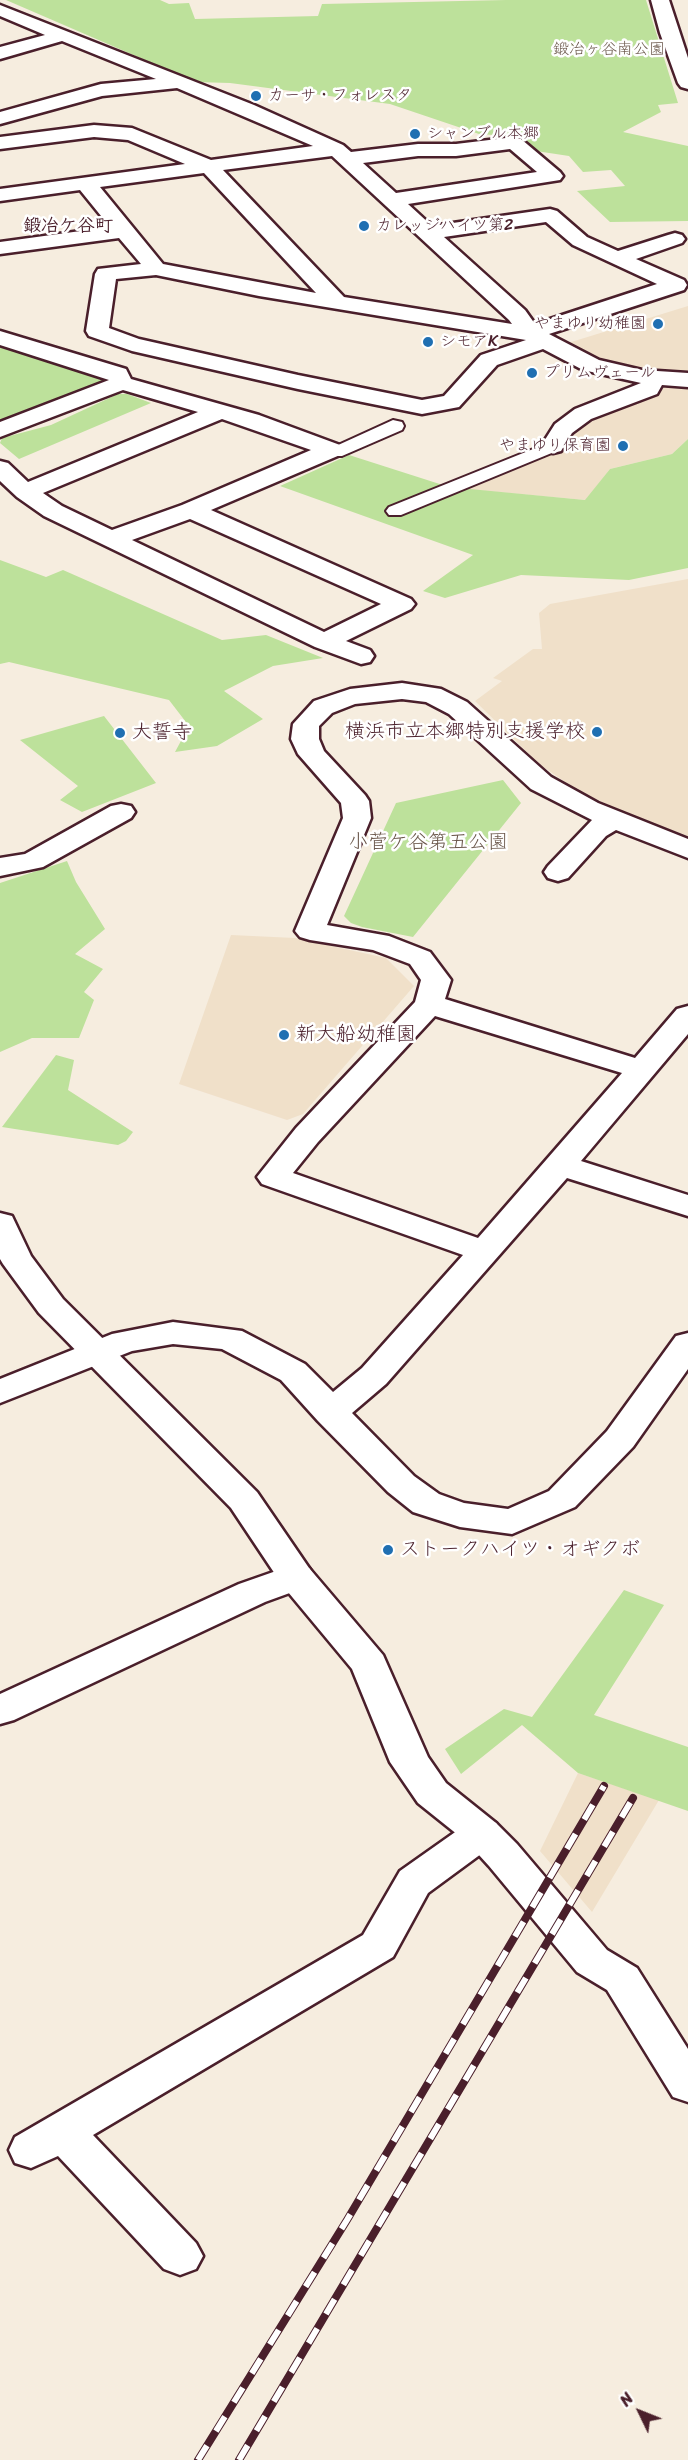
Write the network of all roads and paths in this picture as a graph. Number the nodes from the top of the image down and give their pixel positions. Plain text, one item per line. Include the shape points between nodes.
1 (660, 0) edge
2 (0, 10) edge
3 (669, 33) junction
4 (688, 33) edge
5 (62, 36) junction
6 (6, 61) edge
7 (687, 77) edge
8 (182, 82) junction
9 (0, 118) edge
10 (0, 143) edge
11 (341, 154) junction
12 (208, 166) junction
13 (86, 184) junction
14 (0, 195) edge
15 (392, 200) junction
16 (124, 231) junction
17 (429, 233) junction
18 (660, 240) dead end
19 (0, 248) edge
20 (617, 258) junction
21 (156, 269) junction
22 (337, 302) junction
23 (537, 337) junction
24 (0, 338) edge
25 (655, 378) junction
26 (688, 380) edge
27 (122, 383) junction
28 (221, 411) junction
29 (393, 425) dead end
30 (0, 430) edge
31 (553, 446) joint
32 (332, 450) junction
33 (0, 468) edge
34 (25, 492) junction
35 (191, 510) junction
36 (395, 511) dead end
37 (110, 539) junction
38 (324, 642) junction
39 (361, 656) dead end
40 (122, 812) dead end
41 (614, 819) junction
42 (688, 849) edge
43 (0, 867) edge
44 (558, 872) dead end
45 (429, 1004) junction
46 (688, 1015) edge
47 (643, 1070) junction
48 (561, 1165) junction
49 (688, 1206) edge
50 (4, 1244) edge
51 (484, 1251) junction
52 (688, 1344) edge
53 (96, 1352) junction
54 (0, 1392) edge
55 (330, 1413) junction
56 (296, 1577) junction
57 (0, 1710) edge
58 (482, 1833) junction
59 (688, 2085) edge
60 (180, 2256) dead end

1 - 3 street
2 - 5 street
3 - 4 street
3 - 7 street
5 - 6 street
5 - 8 street
8 - 9 street via 102,90
8 - 11 street
10 - 12 street via 94,131 132,134
11 - 12 street
11 - 15 street
11 - 15 street via 456,150 514,142 553,176
12 - 13 street
12 - 22 street
13 - 14 street
13 - 16 street
15 - 17 street
16 - 19 street
16 - 21 street
17 - 20 street via 549,215 580,241
17 - 23 street
18 - 20 street
20 - 23 street via 676,285
21 - 22 street
21 - 23 street via 106,274 97,331 132,344 411,405 451,402 489,360
22 - 23 street
23 - 25 street via 591,365
24 - 27 street via 118,374
25 - 26 street
25 - 31 street via 650,389 583,414 563,429
27 - 28 street
27 - 30 street
28 - 32 street
28 - 34 street
29 - 32 lane via 396,426 336,452
31 - 36 lane
32 - 35 street
33 - 34 street
34 - 37 street via 53,511
35 - 37 street
35 - 38 street via 402,604
37 - 38 street
38 - 39 street
40 - 43 street via 33,861
41 - 42 street
41 - 44 street via 596,830
41 - 45 street via 540,783 458,708 432,695 402,691 350,697 323,707 306,723 305,739 312,754 356,801 357,818 310,931 379,942 420,958 436,980
45 - 47 street
45 - 51 street via 273,1177
46 - 47 street
47 - 48 street
48 - 49 street
48 - 51 street
50 - 53 street via 51,1306
51 - 55 street via 374,1376
52 - 55 street via 620,1439 562,1499 512,1522 460,1515 426,1503 401,1484
53 - 54 street
53 - 55 street via 124,1342 173,1333 230,1340 293,1372
53 - 56 street via 244,1500
56 - 57 street via 252,1593
56 - 58 street via 369,1665 410,1762 426,1785
58 - 59 street via 592,1961 622,1979
58 - 60 street via 414,1882 378,1946 47,2141

